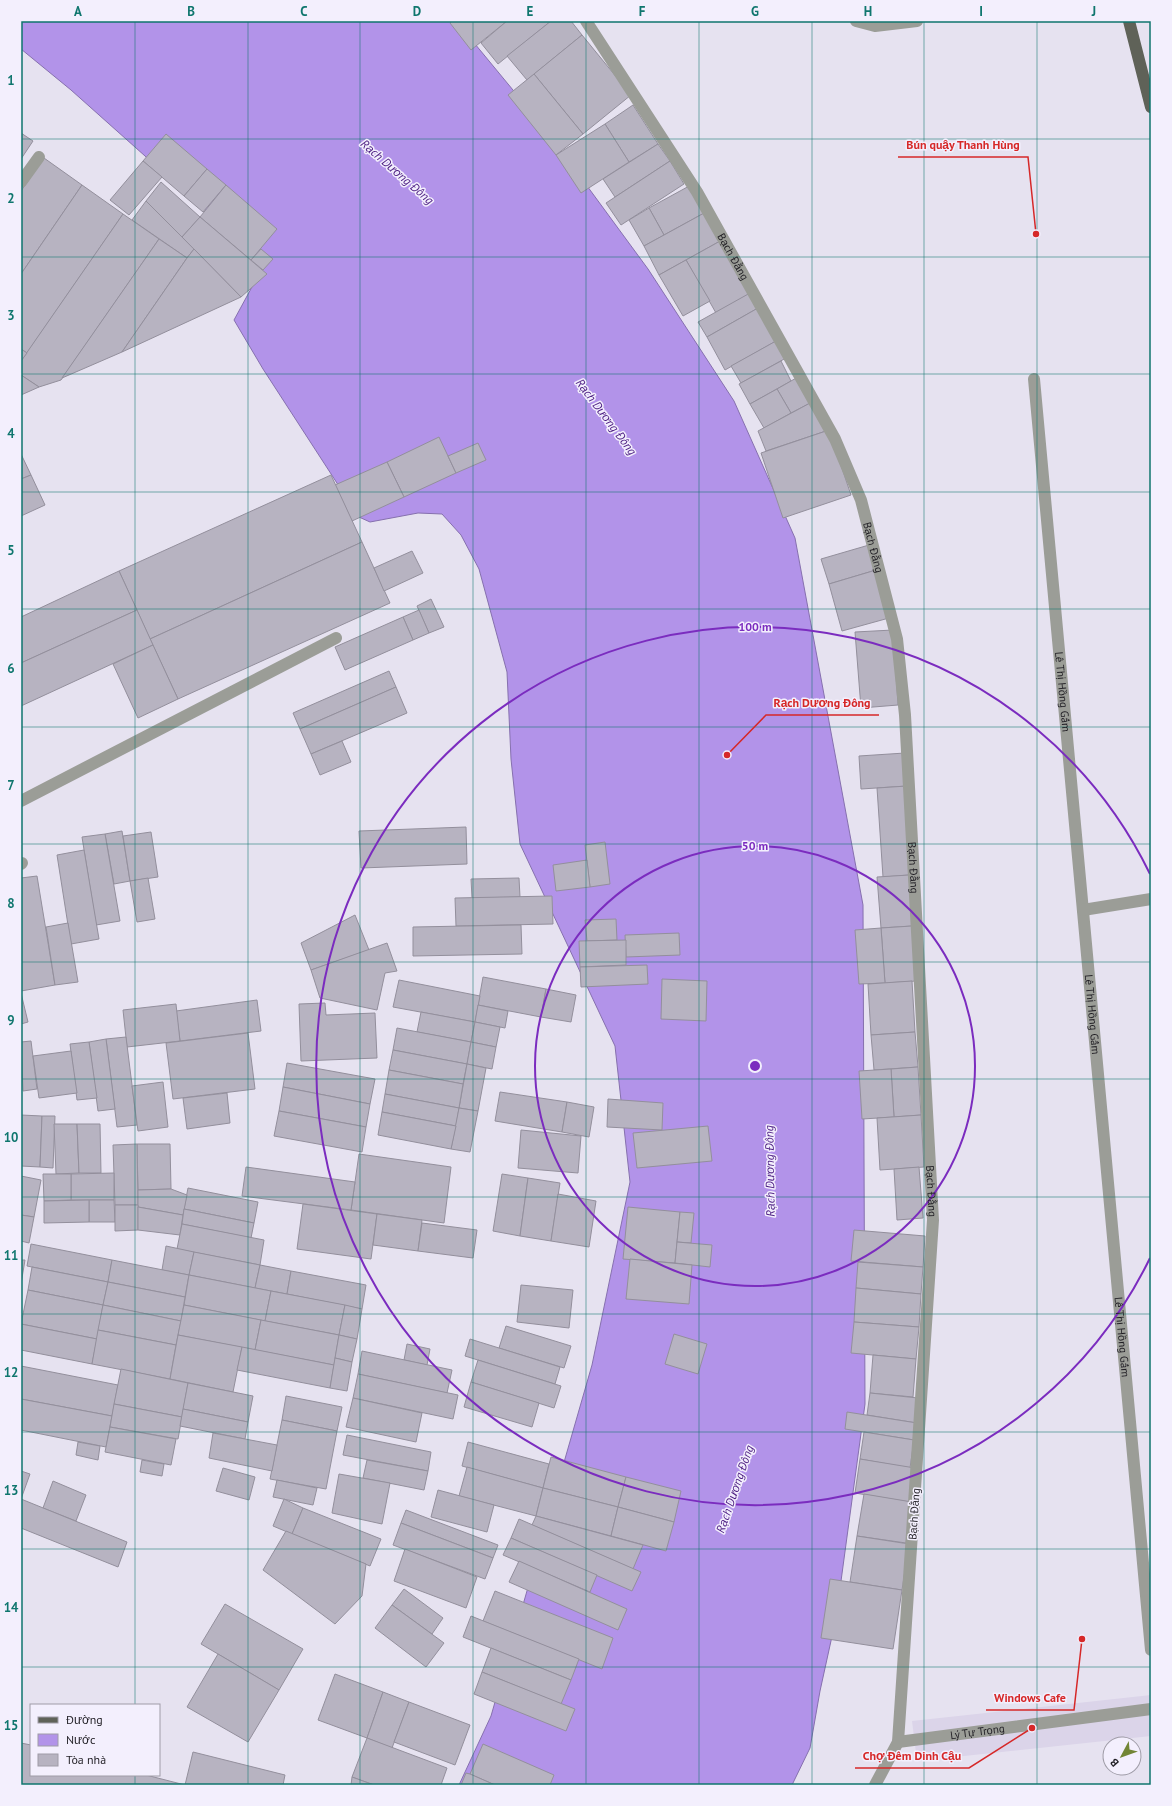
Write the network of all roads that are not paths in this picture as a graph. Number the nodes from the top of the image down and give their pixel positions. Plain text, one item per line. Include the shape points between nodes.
1 (586, 21) edge
2 (856, 21) edge
3 (917, 21) edge
4 (1129, 21) edge
5 (1151, 107) edge
6 (38, 157) dead end
7 (21, 182) edge
8 (1034, 378) dead end
9 (336, 638) dead end
10 (21, 801) edge
11 (1151, 899) edge
12 (1083, 910) junction
13 (1151, 1650) edge
14 (1151, 1709) edge
15 (898, 1742) junction
16 (875, 1785) edge

1 - 15 street, Bạch Đằng via 697,192 835,438 861,500 897,639 906,722 933,1220
2 - 3 street via 875,26
4 - 5 main road
6 - 7 street
8 - 12 street, Lê Thị Hồng Gấm
9 - 10 street
11 - 12 street
12 - 13 street, Lê Thị Hồng Gấm
14 - 15 street, Lý Tự Trọng
15 - 16 street, Bạch Đằng

